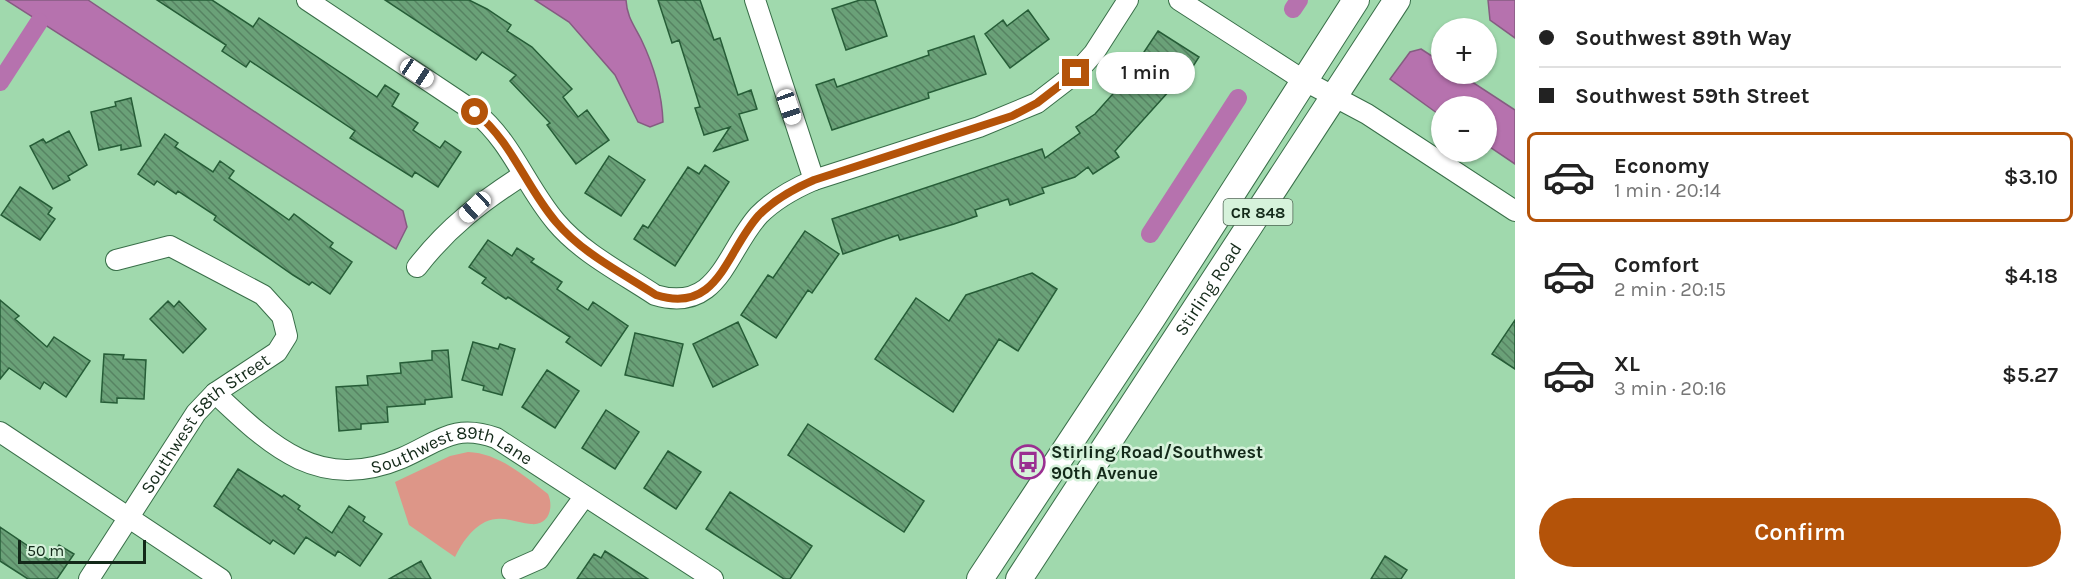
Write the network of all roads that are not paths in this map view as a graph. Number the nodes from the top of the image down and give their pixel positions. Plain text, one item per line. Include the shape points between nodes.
1 (307, 0) edge
2 (755, 0) edge
3 (1128, 0) edge
4 (1179, 0) edge
5 (1356, 0) edge
6 (1397, 0) edge
7 (1304, 80) junction
8 (1333, 96) junction
9 (523, 175) junction
10 (814, 180) junction
11 (1515, 211) edge
12 (116, 260) dead end
13 (417, 267) dead end
14 (1153, 317) junction
15 (1184, 327) junction
16 (215, 393) junction
17 (0, 432) edge
18 (584, 497) junction
19 (128, 518) junction
20 (512, 571) dead end
21 (89, 579) edge
22 (221, 579) edge
23 (713, 579) edge
24 (980, 579) edge
25 (1019, 579) edge

1 - 9 street via 492,125
2 - 10 street
3 - 10 street via 1094,53 1076,73 1037,103 979,127
4 - 7 street
5 - 7 main road, Stirling Road / CR 848
6 - 8 main road, Stirling Road / CR 848
7 - 8 street
7 - 14 main road, Stirling Road / CR 848
8 - 11 street
8 - 15 main road, Stirling Road / CR 848
9 - 10 street via 569,236 656,295 670,300 696,296 709,287 757,217 773,202
9 - 13 street via 475,207 435,244
12 - 16 street, Southwest 58th Street via 170,246 263,295 282,316 287,336 284,345
14 - 15 main road
14 - 24 main road, Stirling Road / CR 848
15 - 25 main road, Stirling Road / CR 848
16 - 18 street, Southwest 89th Lane via 258,433 296,459 338,468 372,468 402,458 446,435 471,432 496,438
16 - 19 street, Southwest 58th Street via 196,413
17 - 19 street
18 - 20 street via 539,559
18 - 23 street, Southwest 89th Lane
19 - 21 street, Southwest 58th Street
19 - 22 street

